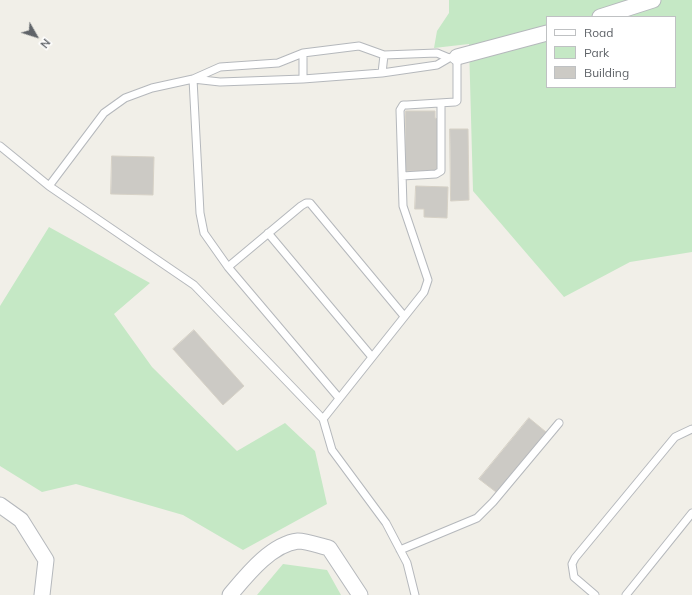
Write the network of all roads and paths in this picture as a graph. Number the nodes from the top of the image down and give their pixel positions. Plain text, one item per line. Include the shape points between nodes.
1 (653, 0) edge
2 (603, 16) edge
3 (546, 32) edge
4 (303, 53) junction
5 (384, 55) junction
6 (453, 57) junction
7 (382, 73) junction
8 (193, 79) junction
9 (304, 79) junction
10 (441, 103) junction
11 (0, 146) edge
12 (402, 176) junction
13 (49, 186) junction
14 (268, 234) junction
15 (228, 267) junction
16 (404, 316) junction
17 (372, 357) junction
18 (339, 398) junction
19 (323, 419) junction
20 (559, 423) dead end
21 (692, 429) edge
22 (0, 505) edge
23 (692, 513) edge
24 (400, 550) junction
25 (42, 595) edge
26 (230, 595) edge
27 (360, 595) edge
28 (415, 595) edge
29 (595, 595) edge
30 (626, 595) edge

1 - 2 street
3 - 6 street
4 - 5 lane via 359,46
4 - 8 lane via 278,63 220,67
4 - 9 lane
5 - 6 lane via 437,53
5 - 7 lane
6 - 7 lane via 437,66
6 - 10 lane via 458,97 455,102
7 - 9 lane
8 - 9 lane via 220,82
8 - 13 lane via 152,88 125,98 104,113
8 - 15 lane via 200,213 204,233
10 - 12 lane via 441,171 436,174
10 - 12 lane via 401,107
11 - 13 lane
12 - 16 lane via 404,213 428,280 424,292
13 - 19 lane via 194,285
14 - 15 lane
14 - 16 lane via 301,206 310,203
14 - 17 lane
15 - 18 lane
16 - 17 lane
17 - 18 lane
18 - 19 lane
19 - 24 lane via 332,450 386,523
20 - 24 lane via 477,518
21 - 29 lane via 675,436 575,558 572,564 574,577
22 - 25 street via 21,520 46,560
23 - 30 lane
24 - 28 lane via 407,563
26 - 27 street via 250,571 277,549 298,541 328,548

